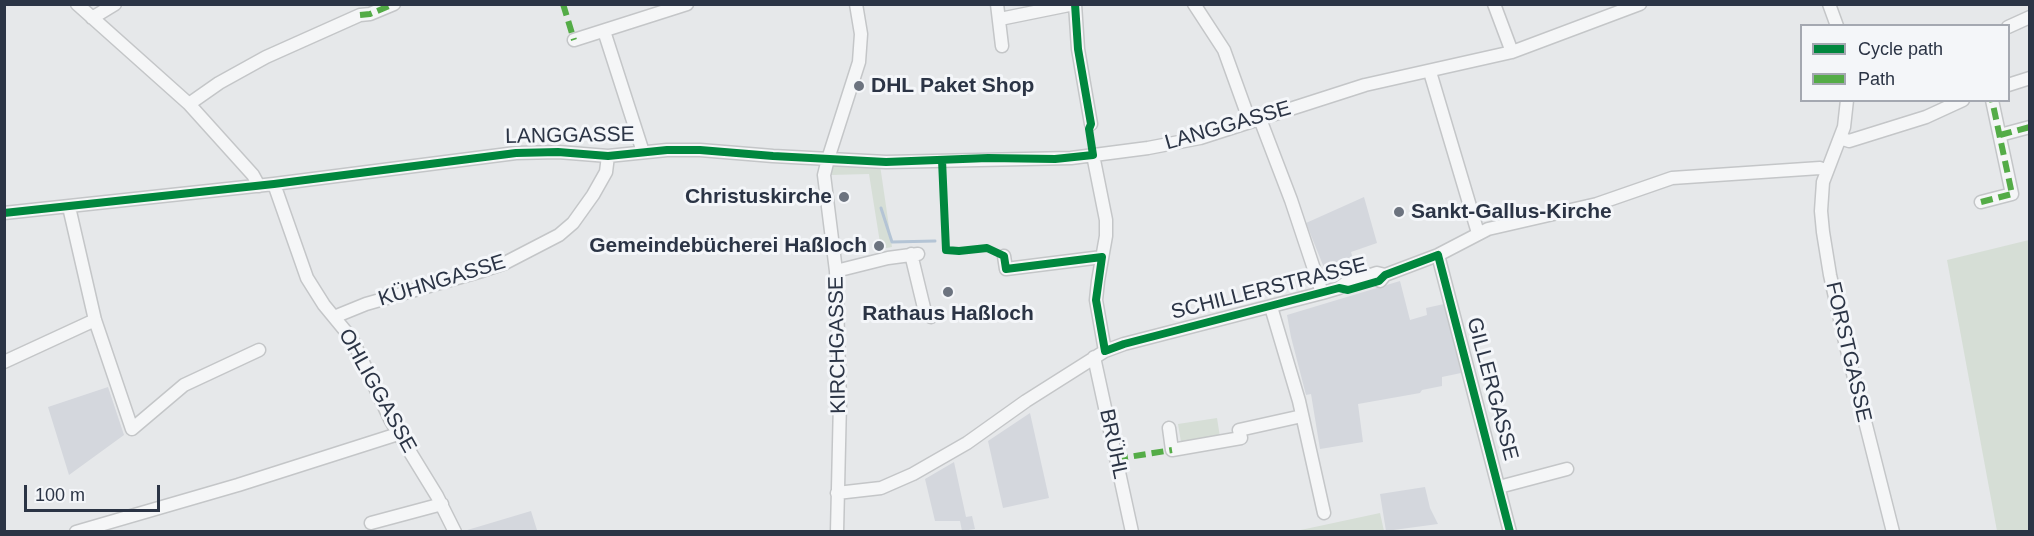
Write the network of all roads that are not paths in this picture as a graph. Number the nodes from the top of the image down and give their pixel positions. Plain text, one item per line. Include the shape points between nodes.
1 (77, 4) edge
2 (115, 4) edge
3 (394, 4) edge
4 (687, 4) edge
5 (856, 4) edge
6 (997, 4) edge
7 (1075, 4) edge
8 (1194, 4) edge
9 (1494, 4) edge
10 (1640, 4) edge
11 (1829, 4) edge
12 (358, 10) edge
13 (92, 18) junction
14 (2030, 18) edge
15 (1000, 19) junction
16 (1836, 24) edge
17 (2010, 26) edge
18 (604, 31) junction
19 (574, 40) dead end
20 (1002, 46) dead end
21 (1512, 52) junction
22 (1430, 72) junction
23 (2030, 78) edge
24 (2010, 84) edge
25 (1847, 102) edge
26 (1959, 102) edge
27 (1992, 102) edge
28 (189, 104) junction
29 (1255, 120) junction
30 (1091, 124) dead end
31 (2030, 128) edge
32 (2000, 135) junction
33 (1840, 138) junction
34 (643, 152) junction
35 (1093, 155) junction
36 (608, 156) junction
37 (828, 159) junction
38 (1826, 171) junction
39 (274, 184) junction
40 (259, 186) junction
41 (1981, 201) dead end
42 (69, 207) junction
43 (10, 213) edge
44 (1478, 233) junction
45 (1438, 255) junction
46 (1004, 256) dead end
47 (1102, 257) junction
48 (836, 271) junction
49 (1322, 293) junction
50 (1271, 307) junction
51 (334, 317) junction
52 (931, 317) dead end
53 (95, 320) junction
54 (259, 350) dead end
55 (1100, 354) junction
56 (4, 362) edge
57 (1302, 416) junction
58 (1169, 428) dead end
59 (398, 434) junction
60 (1567, 469) dead end
61 (1499, 487) junction
62 (837, 494) junction
63 (442, 504) junction
64 (1324, 513) dead end
65 (371, 523) dead end
66 (76, 531) edge
67 (455, 531) edge
68 (837, 531) edge
69 (1132, 531) edge
70 (1510, 531) edge
71 (1893, 531) edge

1 - 13 street
2 - 13 street
3 - 12 street via 369,14
4 - 18 street
5 - 37 street, KIRCHGASSE via 861,34 859,62
6 - 15 street
7 - 15 street
7 - 30 street
8 - 29 street via 1224,50
9 - 21 street
10 - 21 street, LANGGASSE
11 - 16 street
12 - 28 street via 219,83
13 - 28 street
14 - 17 street
15 - 20 street
18 - 19 street
18 - 34 street
21 - 22 street, LANGGASSE
22 - 29 street, LANGGASSE via 1365,86
22 - 44 street
23 - 24 street
25 - 33 street, FORSTGASSE
26 - 33 street via 1926,117 1850,141
27 - 32 street
28 - 40 street
29 - 35 street, LANGGASSE via 1200,138
29 - 49 street via 1291,200
31 - 32 street
32 - 41 street via 2012,194
33 - 38 street, FORSTGASSE
34 - 36 street, LANGGASSE
34 - 37 street, LANGGASSE via 692,150
35 - 37 street, LANGGASSE via 886,162
35 - 47 street, BRÜHL via 1106,220
36 - 39 street, LANGGASSE via 516,153
36 - 51 street, KÜHNGASSE via 606,172 593,195 559,235 482,272
37 - 48 street, KIRCHGASSE via 824,175
38 - 44 street, SCHILLERSTRASSE via 1820,168 1672,178 1597,204
38 - 71 street, FORSTGASSE via 1821,211 1826,255
39 - 40 street, LANGGASSE
39 - 51 street, OHLIGGASSE via 301,265
40 - 42 street, LANGGASSE
42 - 43 street, LANGGASSE
42 - 53 street
44 - 45 street, SCHILLERSTRASSE
45 - 49 street, SCHILLERSTRASSE
45 - 61 street, GILLERGASSE
46 - 47 street via 1006,269
47 - 55 street, BRÜHL via 1096,300
48 - 52 street via 914,254 925,312
48 - 62 street, KIRCHGASSE via 840,401
49 - 50 street, SCHILLERSTRASSE
50 - 55 street, SCHILLERSTRASSE via 1125,344
50 - 57 street
51 - 59 street, OHLIGGASSE via 352,339
53 - 54 street via 132,429 184,386
53 - 56 street
55 - 62 street, SCHILLERSTRASSE via 967,443 913,474 881,488
55 - 69 street, BRÜHL
57 - 58 street via 1239,430 1241,438 1172,450
57 - 64 street
59 - 63 street, OHLIGGASSE
59 - 66 street
60 - 61 street
61 - 70 street, GILLERGASSE
62 - 68 street, KIRCHGASSE
63 - 65 street
63 - 67 street, OHLIGGASSE

